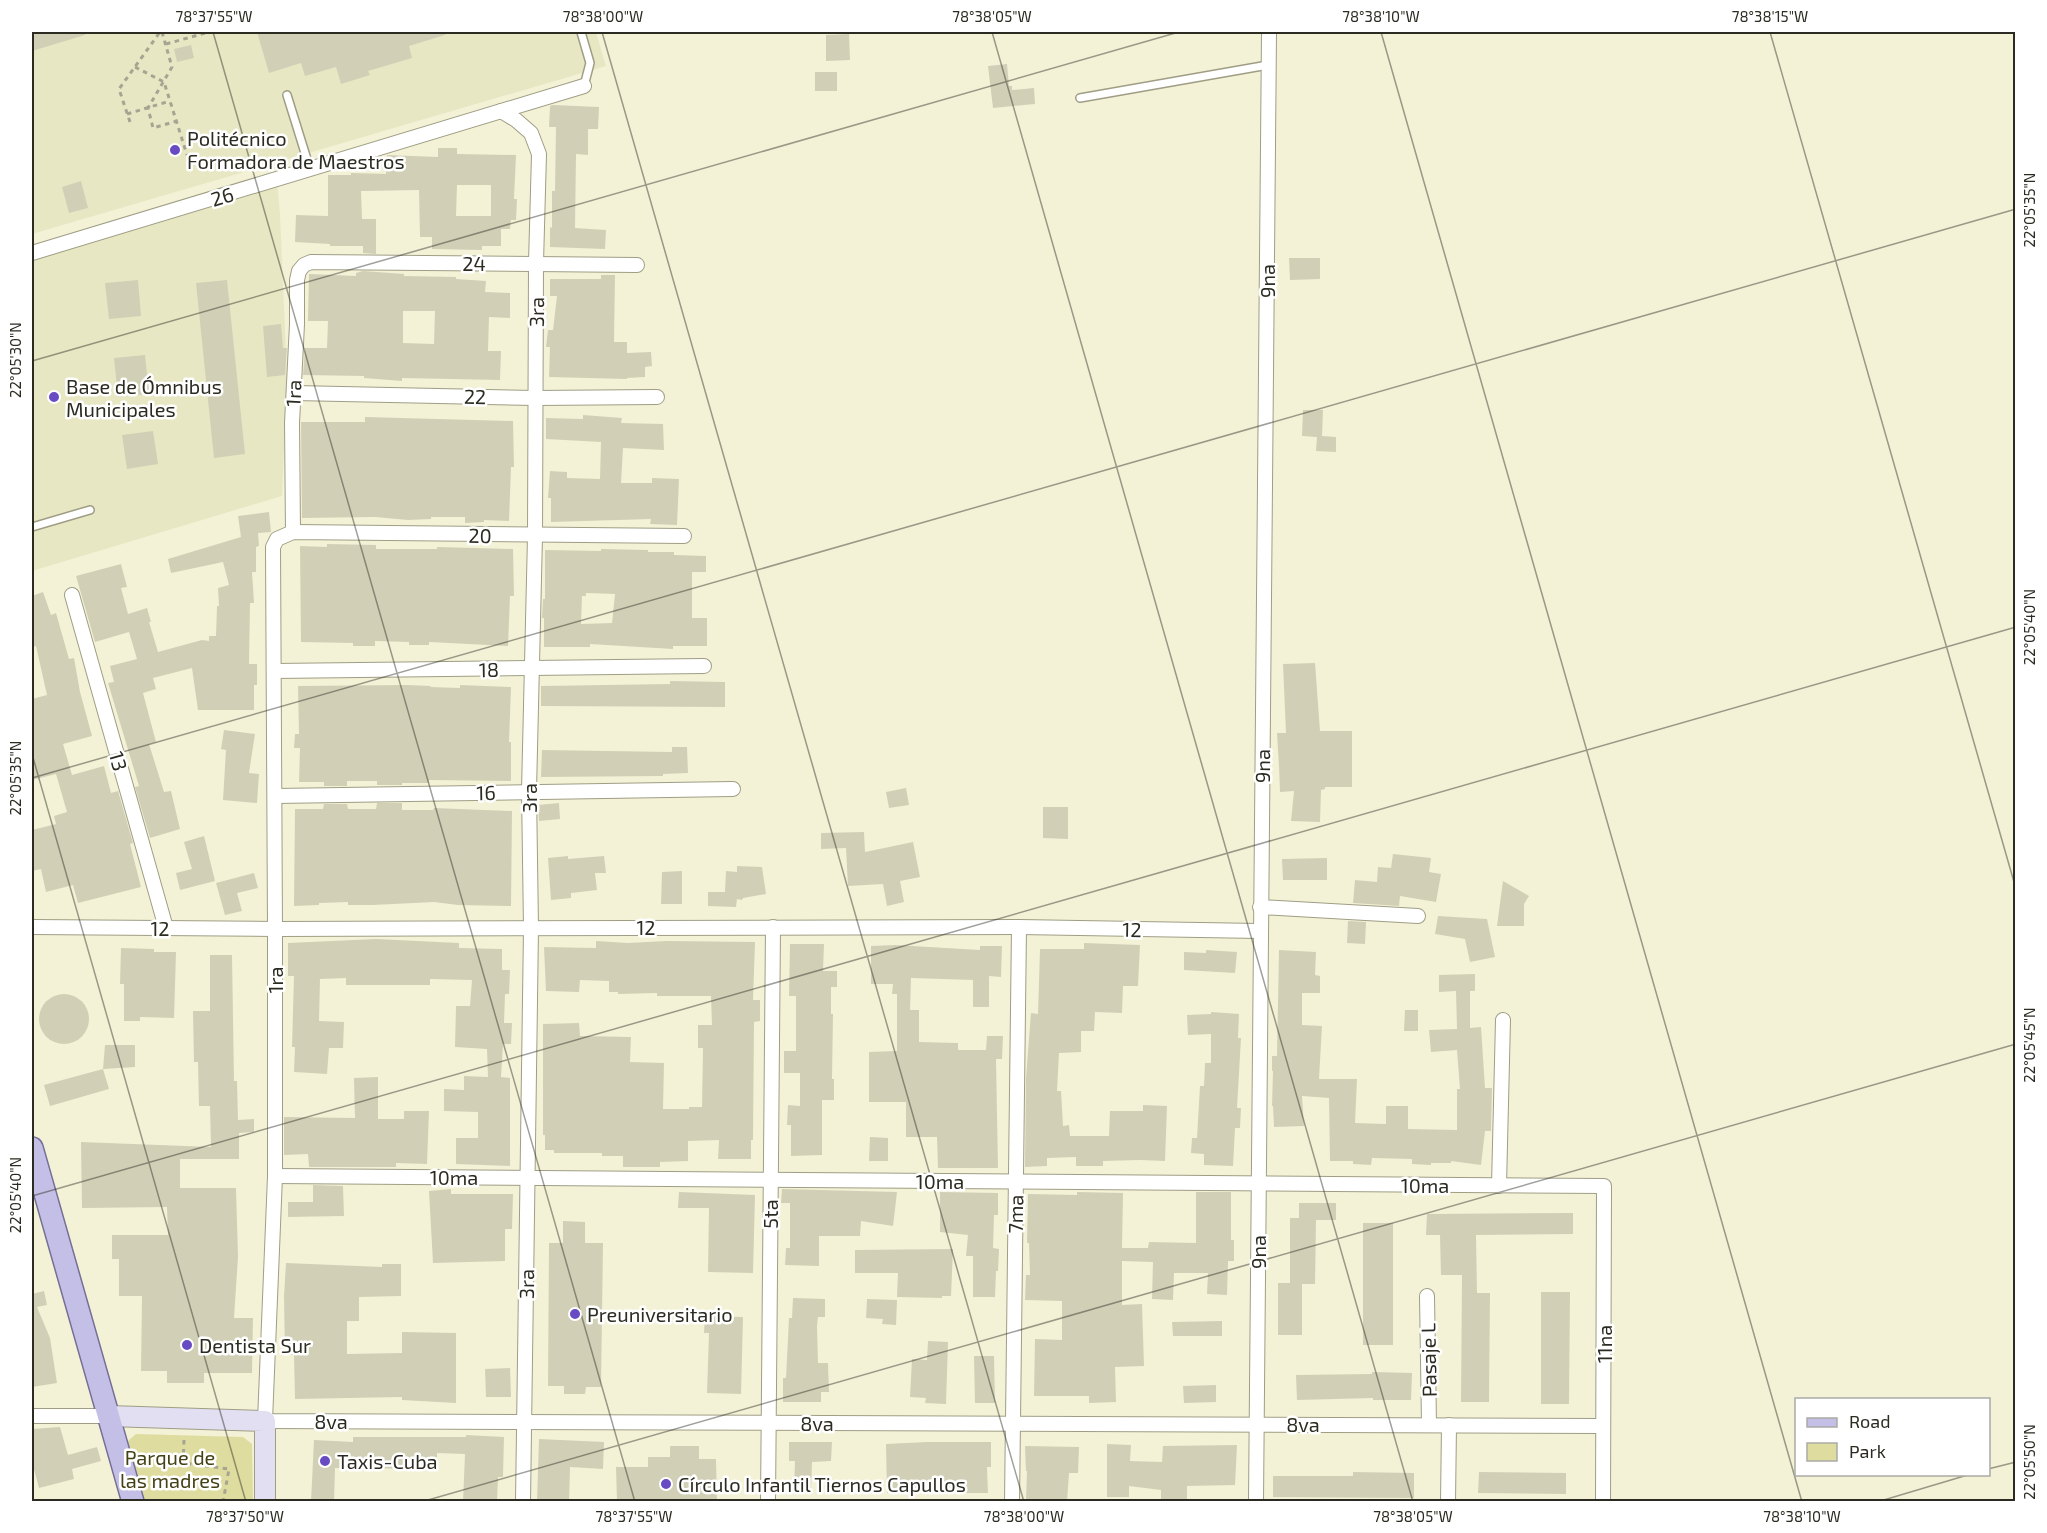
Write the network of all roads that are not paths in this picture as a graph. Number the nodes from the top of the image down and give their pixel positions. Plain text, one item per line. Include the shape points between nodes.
1 (581, 32) edge
2 (1269, 32) edge
3 (1268, 65) junction
4 (584, 86) joint
5 (287, 95) dead end
6 (1080, 98) dead end
7 (501, 111) junction
8 (310, 169) junction
9 (32, 253) edge
10 (311, 262) joint
11 (536, 263) junction
12 (637, 266) dead end
13 (294, 393) junction
14 (657, 397) dead end
15 (535, 398) junction
16 (90, 510) dead end
17 (32, 527) edge
18 (293, 532) junction
19 (535, 536) junction
20 (684, 536) dead end
21 (276, 539) joint
22 (72, 595) dead end
23 (704, 666) dead end
24 (532, 669) junction
25 (274, 671) junction
26 (733, 789) dead end
27 (529, 791) junction
28 (275, 796) junction
29 (1260, 907) junction
30 (1418, 916) dead end
31 (32, 927) edge
32 (772, 927) junction
33 (1019, 927) junction
34 (166, 928) junction
35 (531, 928) junction
36 (276, 930) junction
37 (1260, 931) junction
38 (1503, 1020) dead end
39 (33, 1160) edge
40 (275, 1176) junction
41 (527, 1178) junction
42 (770, 1180) junction
43 (1016, 1182) junction
44 (1258, 1184) junction
45 (1499, 1186) junction
46 (1604, 1186) joint
47 (1428, 1296) dead end
48 (32, 1416) edge
49 (108, 1416) junction
50 (265, 1421) junction
51 (525, 1421) junction
52 (769, 1423) junction
53 (1013, 1423) junction
54 (1257, 1424) junction
55 (1429, 1425) junction
56 (1449, 1425) junction
57 (1603, 1426) junction
58 (133, 1502) edge
59 (265, 1502) edge
60 (524, 1502) edge
61 (768, 1502) edge
62 (1012, 1502) edge
63 (1256, 1502) edge
64 (1448, 1502) edge
65 (1603, 1502) edge

1 - 4 lane via 591,63
2 - 3 street, 9na
3 - 6 lane
3 - 29 street, 9na
4 - 7 street, 26
5 - 8 lane
7 - 8 street, 26
7 - 11 street, 3ra via 531,133 539,154
8 - 9 street, 26
10 - 11 street, 24
10 - 13 street, 1ra via 299,271 297,280
11 - 12 street, 24
11 - 15 street, 3ra
13 - 15 street, 22
13 - 18 street, 1ra
14 - 15 street, 22
15 - 19 street, 3ra
16 - 17 lane
18 - 19 street, 20
18 - 21 street, 20
19 - 20 street, 20
19 - 24 street, 3ra
21 - 25 street, 1ra
22 - 34 street, 13
23 - 24 street, 18
24 - 25 street, 18
24 - 27 street, 3ra
25 - 28 street, 1ra
26 - 27 street, 16
27 - 28 street, 16
27 - 35 street, 3ra
28 - 36 street, 1ra
29 - 30 street
29 - 37 street, 9na
31 - 34 street, 12
32 - 33 street, 12
32 - 35 street, 12
32 - 42 street, 5ta
33 - 37 street, 12
33 - 43 street, 7ma
34 - 36 street, 12
35 - 36 street, 12
35 - 41 street, 3ra
36 - 40 street, 1ra
37 - 44 street, 9na
38 - 45 street
39 - 49 main road
40 - 41 street, 10ma
40 - 50 street, 1ra
41 - 42 street, 10ma
41 - 51 street, 3ra
42 - 43 street, 10ma
42 - 52 street, 5ta
43 - 44 street, 10ma
43 - 53 street, 7ma
44 - 45 street, 10ma
44 - 54 street, 9na
45 - 46 street, 10ma
46 - 57 street, 11na
47 - 55 street, Pasaje L
48 - 49 street, 8va
49 - 50 street, 8va
49 - 58 main road
50 - 51 street, 8va
50 - 59 street
51 - 52 street, 8va
51 - 60 street, 3ra
52 - 53 street, 8va
52 - 61 street, 5ta
53 - 54 street, 8va
53 - 62 street, 7ma
54 - 55 street, 8va
54 - 63 street, 9na
55 - 56 street, 8va
56 - 57 street, 8va
56 - 64 street, Pasaje L
57 - 65 street, 11na

